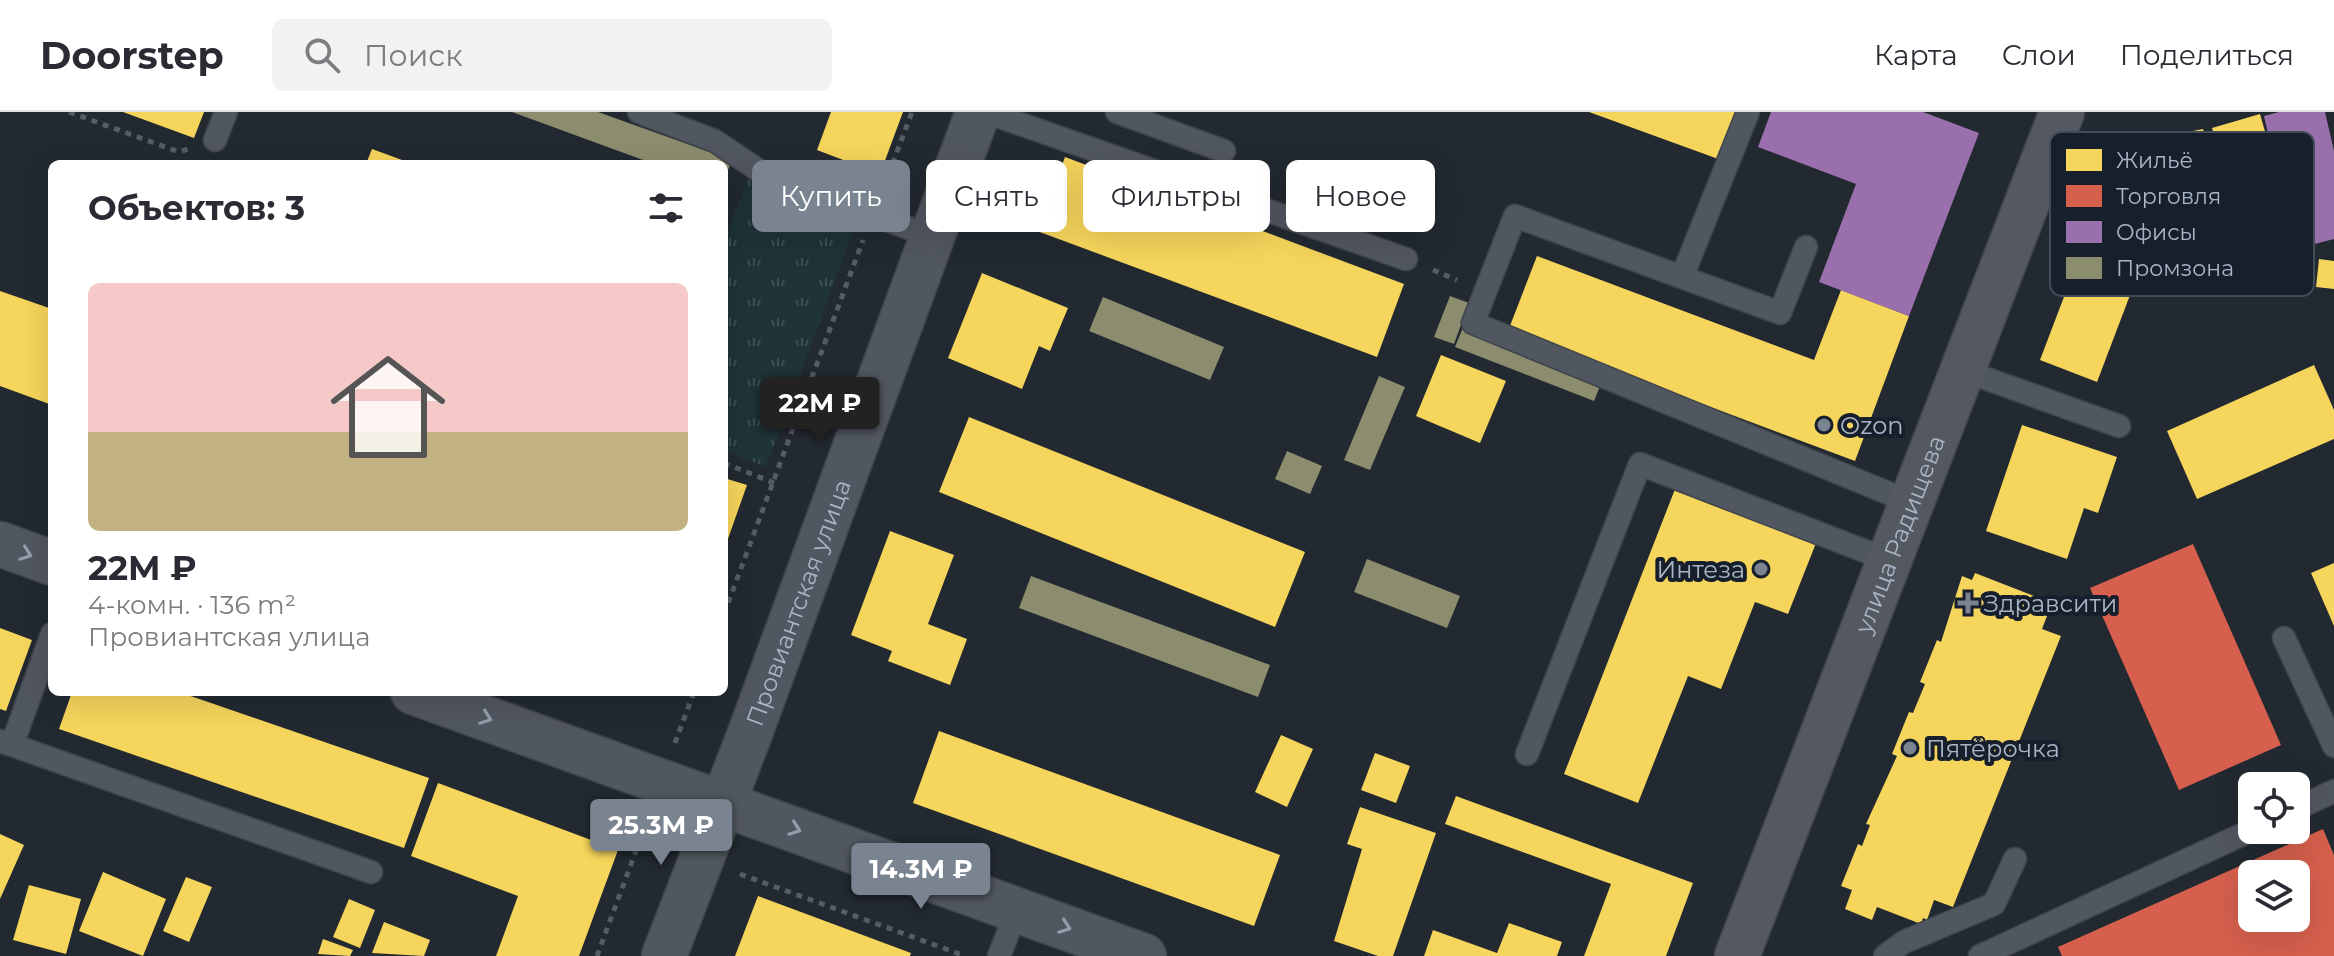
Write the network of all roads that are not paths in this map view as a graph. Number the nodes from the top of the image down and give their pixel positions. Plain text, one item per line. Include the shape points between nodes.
1 (226, 112) edge
2 (639, 112) edge
3 (978, 112) edge
4 (986, 112) edge
5 (1117, 112) edge
6 (1748, 112) edge
7 (2062, 112) edge
8 (2054, 132) edge
9 (215, 140) road end
10 (2050, 143) edge
11 (1224, 151) dead end
12 (932, 237) junction
13 (1806, 247) dead end
14 (1406, 259) road end
15 (1682, 277) junction
16 (1962, 370) junction
17 (2119, 426) dead end
18 (1910, 502) junction
19 (0, 544) edge
20 (1888, 560) junction
21 (48, 562) edge
22 (2284, 638) dead end
23 (48, 643) edge
24 (424, 696) edge
25 (6, 743) edge
26 (2334, 746) edge
27 (1527, 754) dead end
28 (2334, 791) edge
29 (721, 802) junction
30 (2310, 802) edge
31 (2238, 836) edge
32 (2015, 859) dead end
33 (371, 872) dead end
34 (1017, 910) junction
35 (664, 956) edge
36 (999, 956) edge
37 (1144, 956) edge
38 (1737, 956) edge
39 (1885, 956) edge
40 (1980, 956) edge

1 - 9 lane
2 - 12 lane via 715,141 761,172
3 - 12 street, Провиантская улица
4 - 14 lane
5 - 11 lane
6 - 15 lane
7 - 8 main road, улица Радищева
10 - 16 main road, улица Радищева
12 - 29 street, Провиантская улица
13 - 15 lane via 1780,313
15 - 18 lane via 1515,216 1473,323
16 - 17 lane
16 - 18 main road, улица Радищева
18 - 20 main road, улица Радищева
19 -> 21 street
20 - 27 lane via 1640,464
20 - 38 main road, улица Радищева
22 - 26 lane
23 - 25 lane
24 -> 29 street
25 - 33 lane
28 - 30 lane
29 -> 34 street
29 - 35 street, Провиантская улица
31 - 40 lane
32 - 39 lane via 1994,904 1904,942
34 - 36 lane
34 -> 37 street

